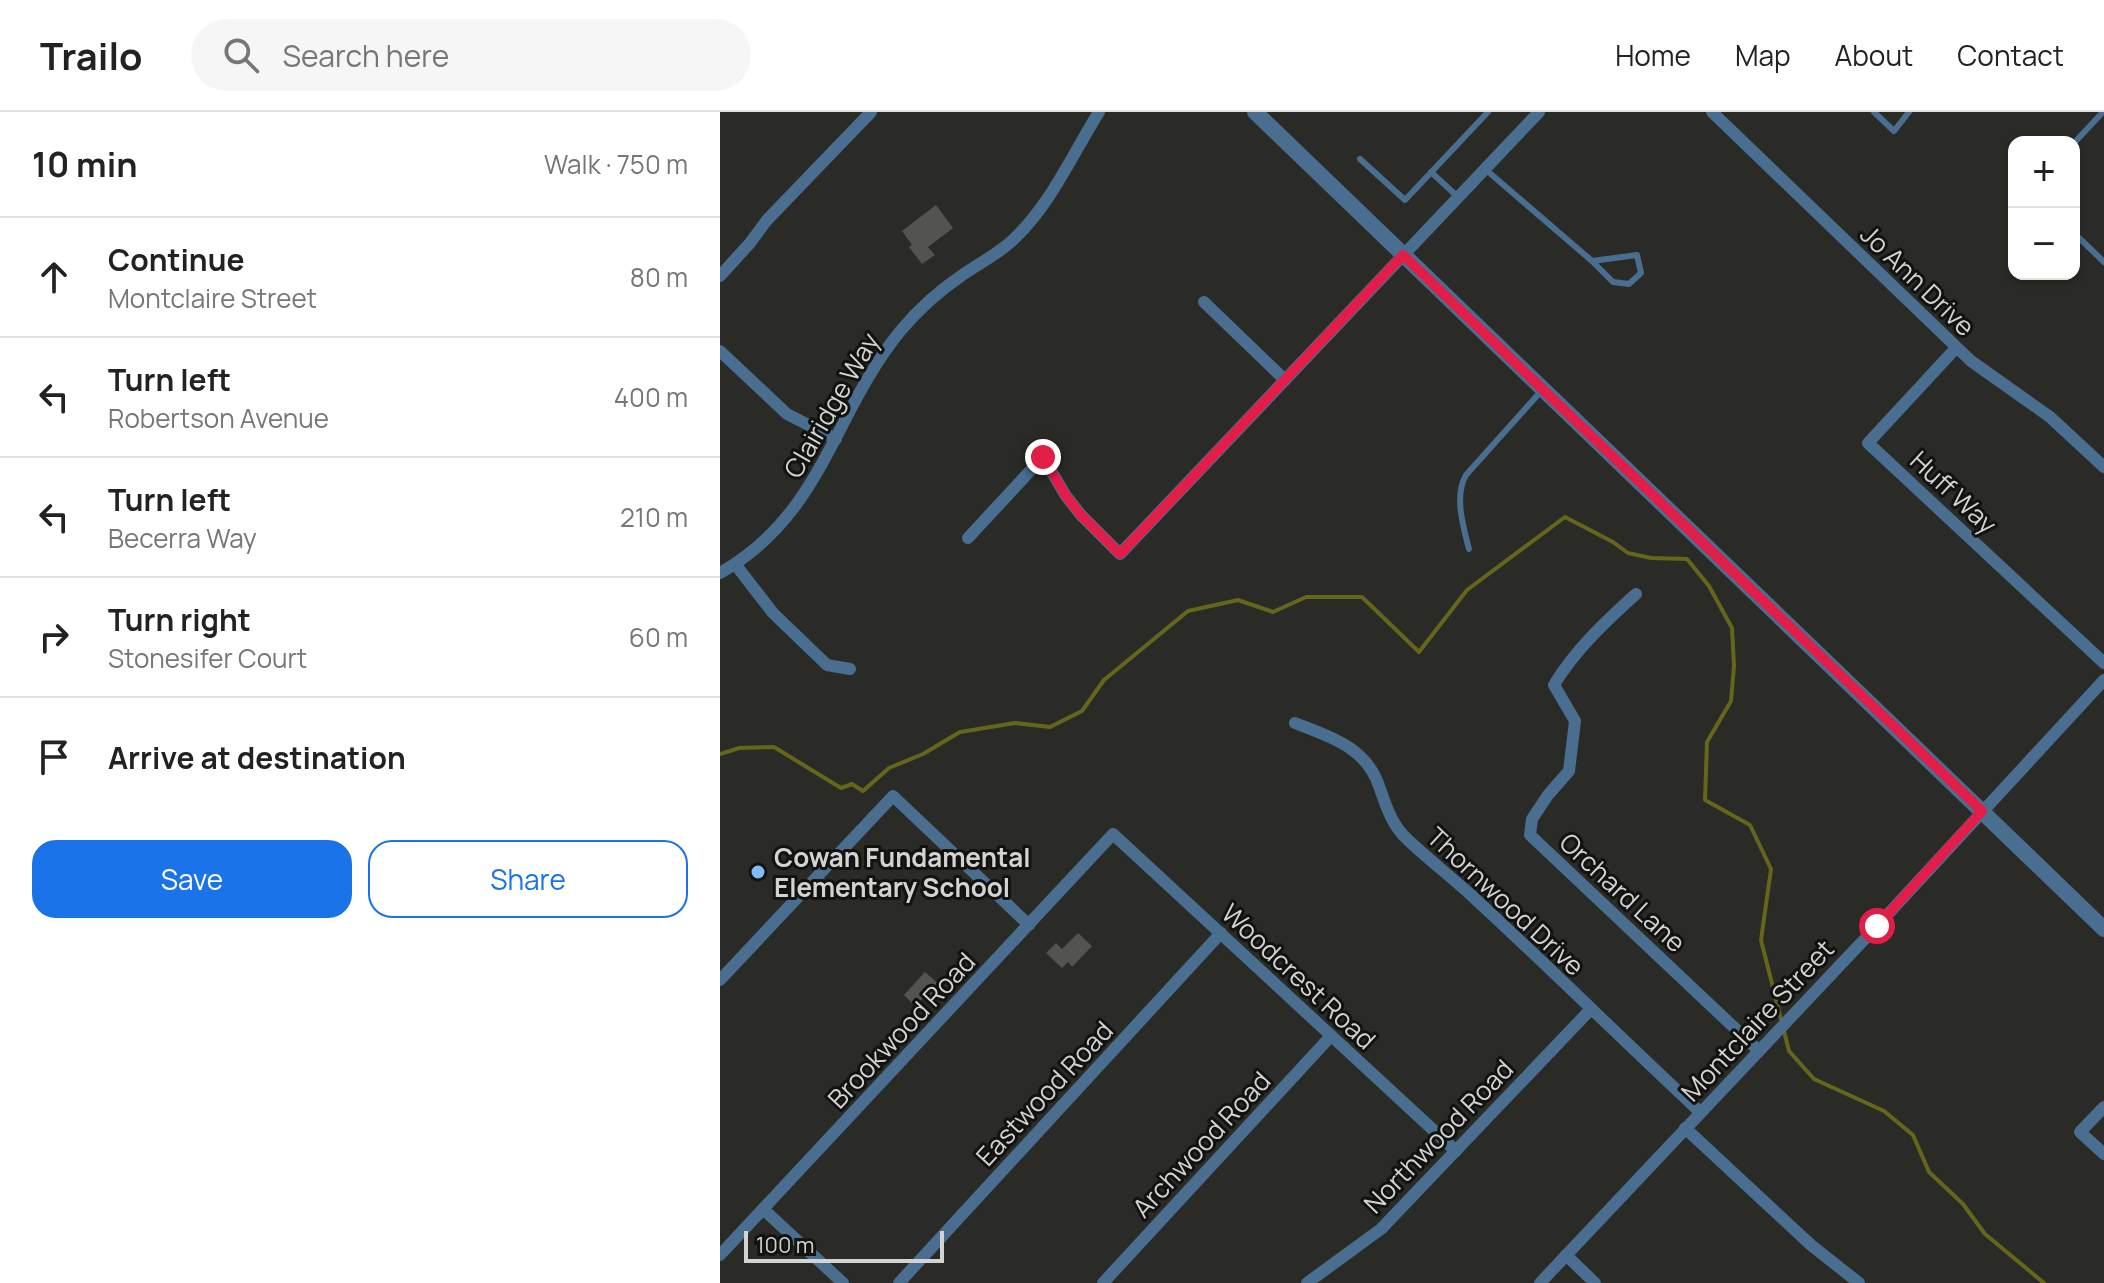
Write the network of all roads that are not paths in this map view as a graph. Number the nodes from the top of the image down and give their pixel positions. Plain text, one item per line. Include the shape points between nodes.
1 (871, 112) edge
2 (1099, 112) edge
3 (1255, 112) edge
4 (1488, 112) edge
5 (1539, 112) edge
6 (1712, 112) edge
7 (1874, 112) edge
8 (1909, 112) edge
9 (2103, 112) edge
10 (2080, 137) edge
11 (1360, 159) dead end
12 (1485, 169) junction
13 (1431, 172) junction
14 (1458, 197) junction
15 (2080, 239) edge
16 (1403, 255) junction
17 (720, 256) edge
18 (1592, 261) junction
19 (2104, 262) edge
20 (730, 266) junction
21 (720, 276) edge
22 (1204, 302) dead end
23 (1956, 348) junction
24 (720, 351) edge
25 (1285, 380) junction
26 (1543, 389) junction
27 (836, 439) junction
28 (2104, 467) edge
29 (968, 538) dead end
30 (1469, 549) dead end
31 (735, 564) junction
32 (720, 573) edge
33 (1636, 594) dead end
34 (2104, 663) edge
35 (850, 669) dead end
36 (2104, 680) edge
37 (1295, 723) dead end
38 (1982, 811) junction
39 (1113, 834) joint
40 (1029, 925) junction
41 (2104, 929) edge
42 (1221, 933) junction
43 (720, 980) edge
44 (1591, 1009) junction
45 (1331, 1036) junction
46 (1758, 1050) junction
47 (2104, 1107) edge
48 (1700, 1112) junction
49 (1685, 1128) junction
50 (1456, 1151) junction
51 (2104, 1154) edge
52 (763, 1209) junction
53 (720, 1255) edge
54 (1566, 1255) junction
55 (843, 1283) edge
56 (899, 1283) edge
57 (1103, 1283) edge
58 (1307, 1283) edge
59 (1540, 1283) edge
60 (1595, 1283) edge
61 (1859, 1283) edge

1 - 20 street
2 - 27 street, Clairidge Way via 1054,188 1015,239 939,293 902,329 860,391
3 - 16 street
4 - 13 lane
5 - 12 street
6 - 23 street, Jo Ann Drive
7 - 8 lane via 1894,131
9 - 10 lane
11 - 13 lane via 1405,200
12 - 14 street
12 - 18 lane
13 - 14 lane
14 - 16 street
15 - 19 lane
16 - 25 street
16 - 26 street
17 - 20 street
18 - 18 lane via 1637,255 1641,273 1629,284 1613,282
20 - 21 street
22 - 25 street
23 - 28 street, Jo Ann Drive via 2050,417
23 - 34 street, Huff Way via 1868,443
24 - 27 street via 787,414
25 - 29 street via 1120,554 1081,515 1043,457
26 - 30 lane via 1461,485
26 - 38 street
27 - 31 street, Clairidge Way via 783,523
31 - 32 street, Clairidge Way
31 - 35 street via 773,613 816,655 827,665
33 - 46 street, Orchard Lane via 1554,685 1575,721 1574,741 1569,771 1532,819 1530,835
36 - 38 street, Montclaire Street
37 - 44 street, Thornwood Drive via 1353,749 1378,781 1391,820 1404,836
38 - 41 street
38 - 46 street, Montclaire Street
39 - 40 street, Brookwood Road
39 - 42 street, Woodcrest Road
40 - 43 street via 893,796
40 - 52 street, Brookwood Road
42 - 45 street, Woodcrest Road
42 - 56 street, Eastwood Road
44 - 48 street, Thornwood Drive
44 - 50 street, Northwood Road
45 - 50 street, Woodcrest Road
45 - 57 street, Archwood Road
46 - 48 street, Montclaire Street
47 - 51 street via 2080,1132
48 - 49 street, Montclaire Street
49 - 54 street, Montclaire Street
49 - 61 street
50 - 58 street, Northwood Road via 1381,1229
52 - 53 street, Brookwood Road
52 - 55 street
54 - 59 street, Montclaire Street
54 - 60 street

